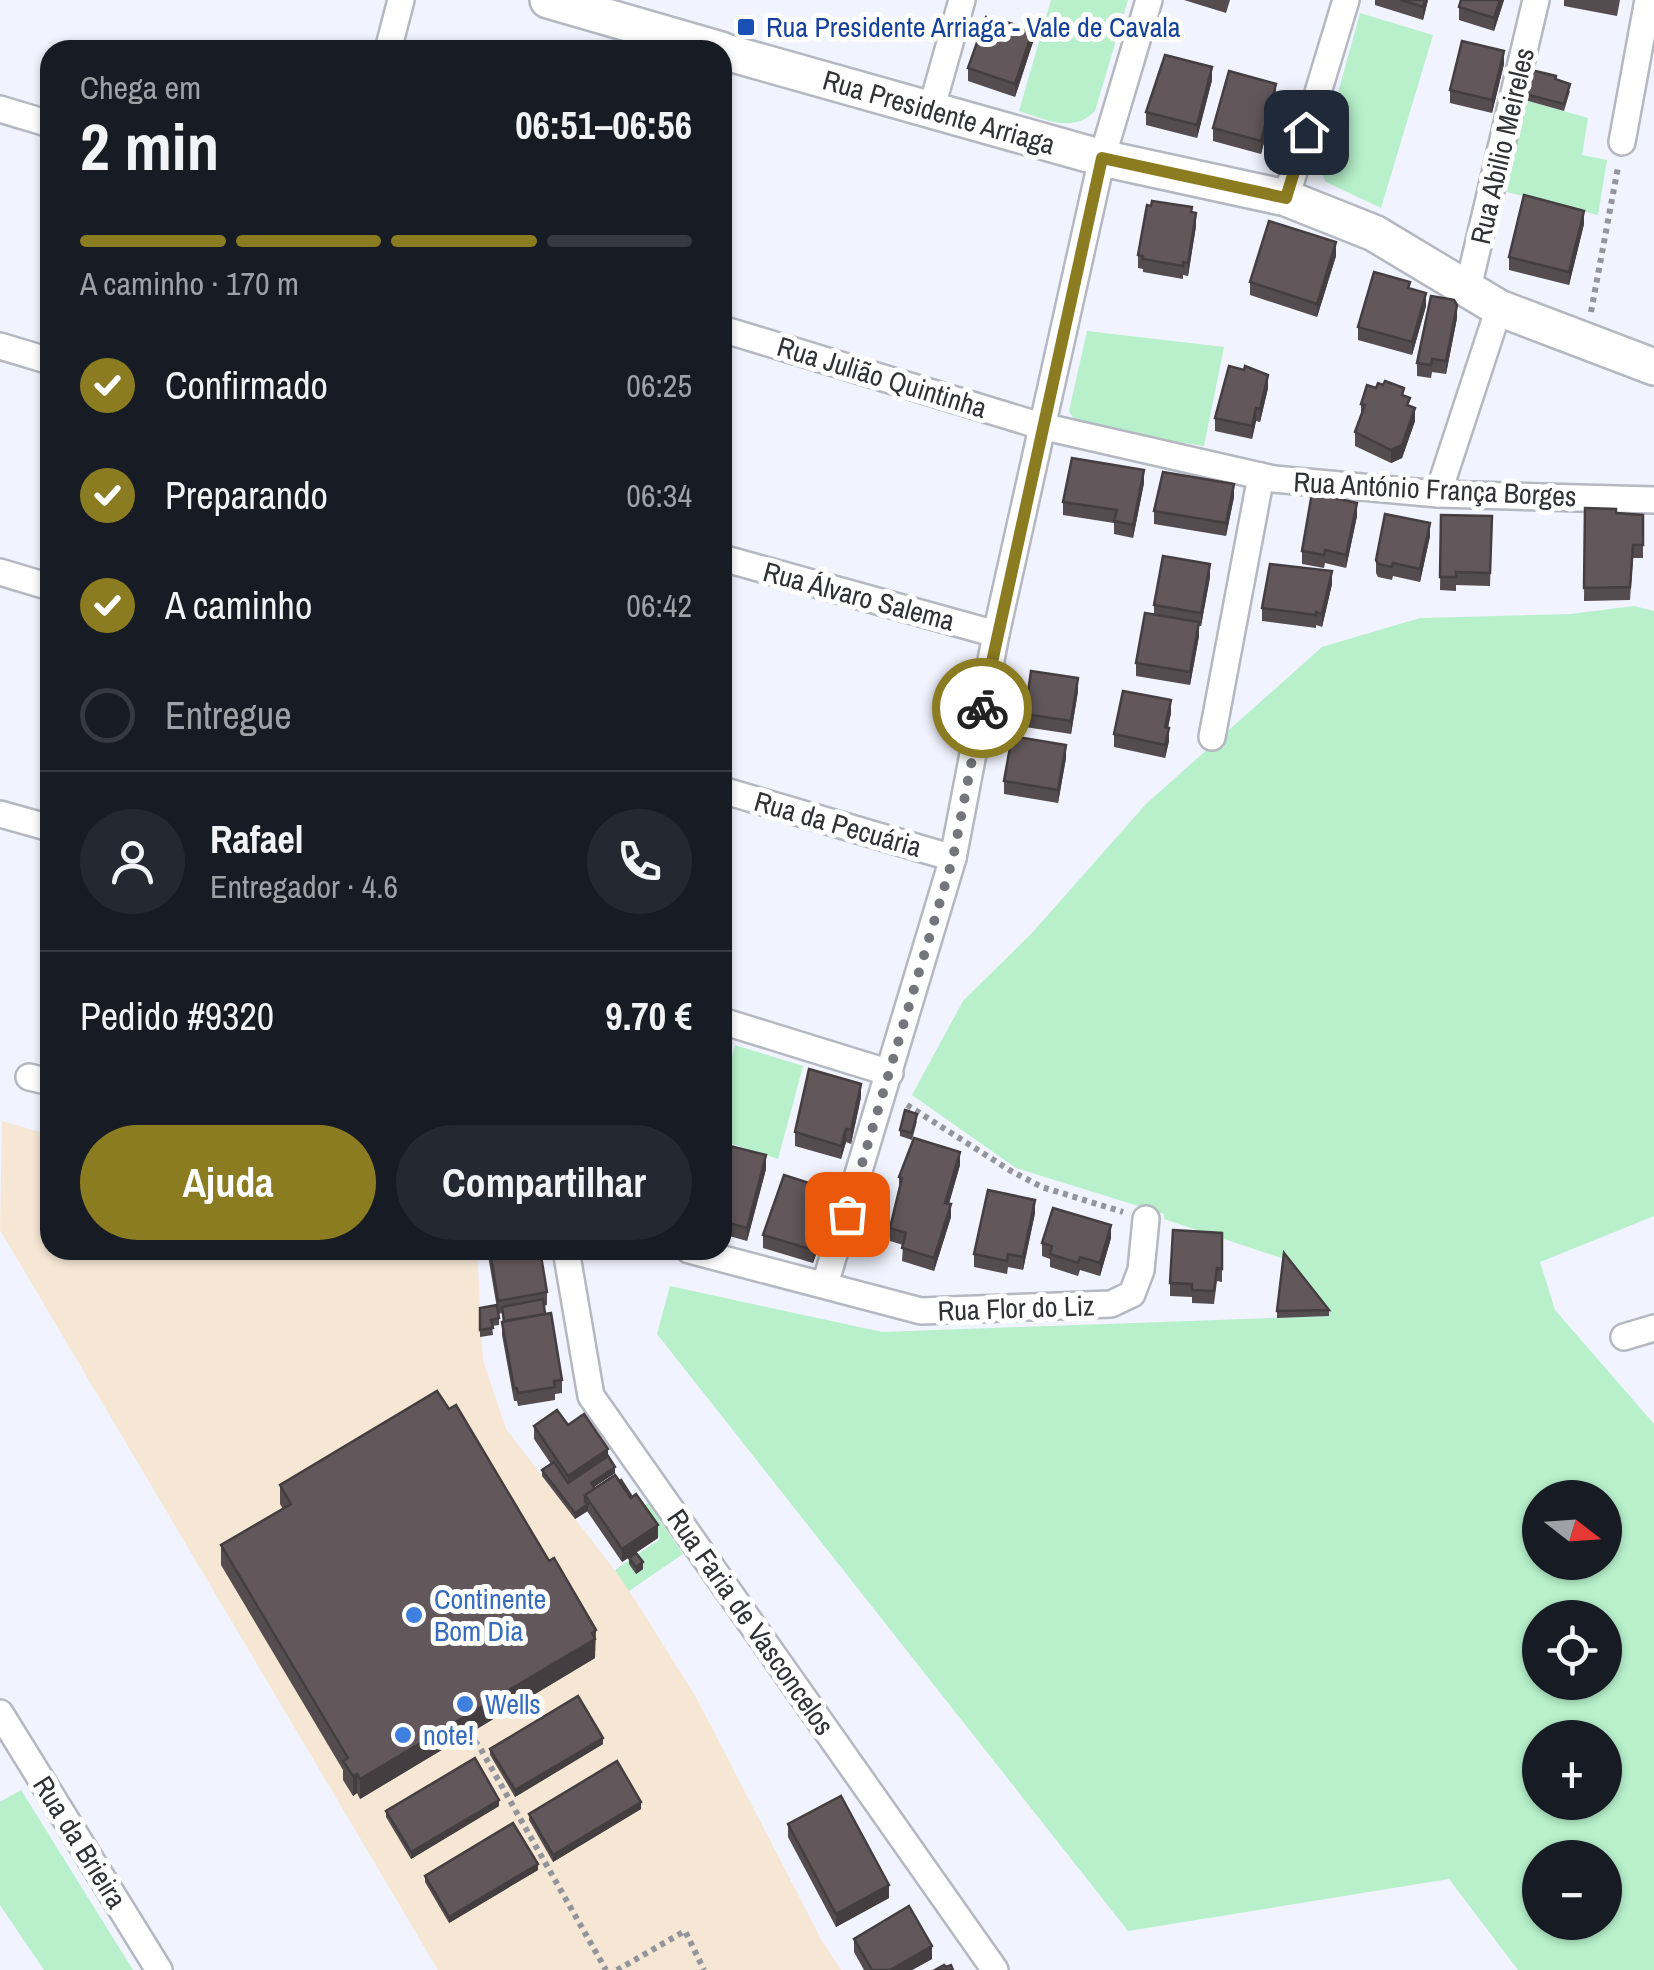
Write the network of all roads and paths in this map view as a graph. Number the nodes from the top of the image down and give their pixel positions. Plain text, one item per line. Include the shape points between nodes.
1 (401, 0) edge
2 (548, 0) edge
3 (962, 0) edge
4 (1149, 0) edge
5 (1346, 0) edge
6 (1536, 0) edge
7 (1648, 0) edge
8 (391, 40) edge
9 (687, 40) edge
10 (732, 53) edge
11 (0, 109) edge
12 (931, 110) junction
13 (40, 121) edge
14 (1622, 142) joint
15 (1102, 158) junction
16 (1286, 198) junction
17 (1467, 292) junction
18 (1500, 308) junction
19 (732, 332) edge
20 (1584, 342) junction
21 (0, 346) edge
22 (40, 358) edge
23 (1654, 366) edge
24 (1041, 426) junction
25 (1261, 476) junction
26 (1438, 494) junction
27 (1654, 500) edge
28 (732, 561) edge
29 (0, 572) edge
30 (40, 584) edge
31 (996, 634) junction
32 (1212, 737) dead end
33 (732, 793) edge
34 (0, 814) edge
35 (40, 825) edge
36 (953, 858) junction
37 (732, 1025) edge
38 (890, 1074) junction
39 (1146, 1219) joint
40 (568, 1260) edge
41 (728, 1260) edge
42 (825, 1284) junction
43 (1654, 1328) edge
44 (1624, 1337) dead end
45 (0, 1714) edge
46 (468, 1734) edge
47 (159, 1970) edge
48 (606, 1970) edge
49 (617, 1970) edge
50 (704, 1970) edge
51 (995, 1970) edge

1 - 8 street
2 - 9 street, Rua Presidente Arriaga
3 - 12 street
4 - 15 street
5 - 16 street
6 - 17 street, Rua Abilio Meireles
7 - 14 street
10 - 12 street, Rua Presidente Arriaga
11 - 13 street
12 - 15 street, Rua Presidente Arriaga
14 - 20 path
15 - 16 street, Rua Presidente Arriaga
15 - 24 street
16 - 17 street, Rua Presidente Arriaga via 1374,233
17 - 18 street, Rua Presidente Arriaga
18 - 20 street, Rua Presidente Arriaga
18 - 26 street
19 - 24 street, Rua Julião Quintinha
20 - 23 street, Rua Presidente Arriaga
21 - 22 street
24 - 25 street, Rua António França Borges
24 - 31 street
25 - 26 street, Rua António França Borges
25 - 32 street
26 - 27 street, Rua António França Borges
28 - 31 street, Rua Álvaro Salema
29 - 30 street
31 - 36 street
33 - 36 street, Rua da Pecuária
34 - 35 street
36 - 38 street
37 - 38 street
38 - 39 path via 906,1104 1011,1171
38 - 42 street
39 - 42 street, Rua Flor do Liz via 1132,1294 1111,1304 921,1311
40 - 51 street, Rua Faria de Vasconcelos via 591,1396
41 - 42 street
43 - 44 street
45 - 47 street, Rua da Brieira
46 - 48 path
49 - 50 path via 685,1930

